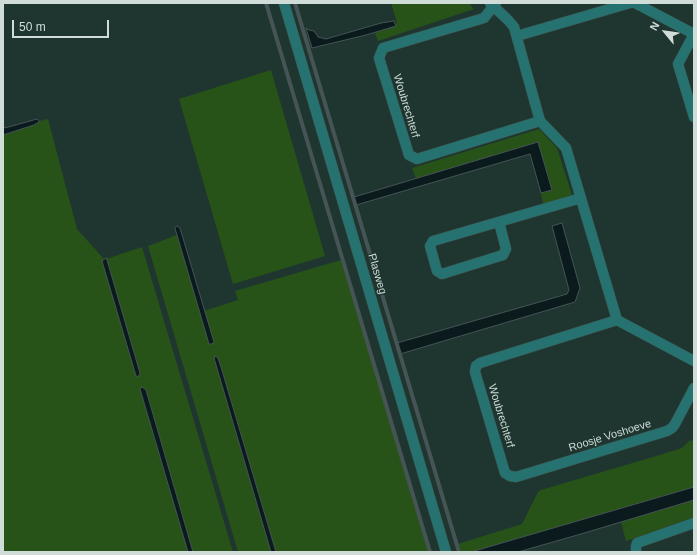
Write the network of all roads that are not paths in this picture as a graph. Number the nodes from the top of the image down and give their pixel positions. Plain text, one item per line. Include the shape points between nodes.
1 (284, 3) edge
2 (630, 3) edge
3 (635, 3) edge
4 (493, 4) edge
5 (694, 34) edge
6 (516, 36) junction
7 (694, 117) edge
8 (540, 121) junction
9 (581, 198) junction
10 (499, 222) junction
11 (617, 320) junction
12 (694, 361) edge
13 (692, 394) edge
14 (510, 476) joint
15 (694, 523) edge
16 (446, 552) edge
17 (636, 552) edge

1 - 16 street, Plasweg
2 - 6 street
3 - 5 street
4 - 6 street, Woubrechterf via 514,27
4 - 8 street, Woubrechterf via 484,18 383,48 379,58 409,155 417,159
5 - 7 street via 678,64
6 - 8 street, Woubrechterf
8 - 9 street, Woubrechterf via 566,148
9 - 10 street
9 - 11 street, Woubrechterf
10 - 10 street via 506,249 503,254 442,274 437,271 430,246 433,241
11 - 12 street
11 - 14 street, Woubrechterf via 476,366 475,372 505,472
13 - 14 street, Roosje Voshoeve via 672,428 516,477
15 - 17 street via 638,543

